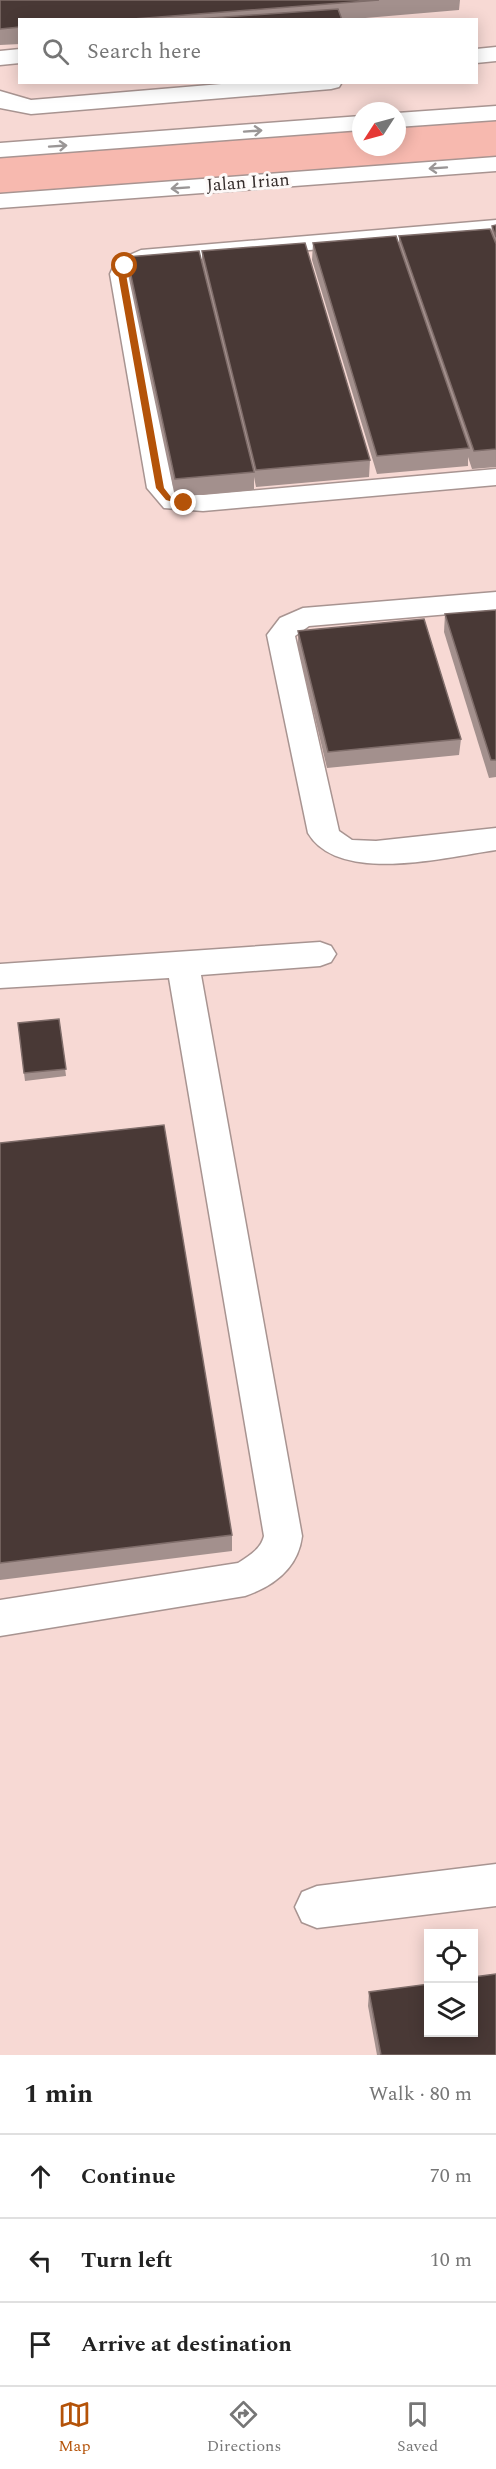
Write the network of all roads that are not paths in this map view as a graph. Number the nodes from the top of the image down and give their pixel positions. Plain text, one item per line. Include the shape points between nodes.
1 (496, 54) edge
2 (18, 56) edge
3 (478, 56) edge
4 (0, 58) edge
5 (76, 84) edge
6 (306, 84) edge
7 (0, 90) edge
8 (0, 98) edge
9 (496, 113) edge
10 (406, 119) edge
11 (352, 124) edge
12 (0, 150) edge
13 (496, 164) edge
14 (0, 201) edge
15 (496, 227) edge
16 (496, 477) edge
17 (496, 601) edge
18 (496, 839) edge
19 (320, 954) dead end
20 (183, 965) junction
21 (0, 976) edge
22 (0, 1618) edge
23 (496, 1885) edge
24 (316, 1907) dead end

1 - 3 street
2 - 4 street
5 - 7 street
6 - 8 street via 31,106
9 - 10 street
12 -> 11 street
13 -> 14 street, Jalan Irian
15 - 16 street via 141,257 125,266 122,274 160,488 174,502 203,503
17 - 18 street via 303,617 281,635 323,833 334,844 346,851 377,851
19 - 20 street
20 - 21 street
20 - 22 street via 283,1547 261,1570 245,1579
23 - 24 street

